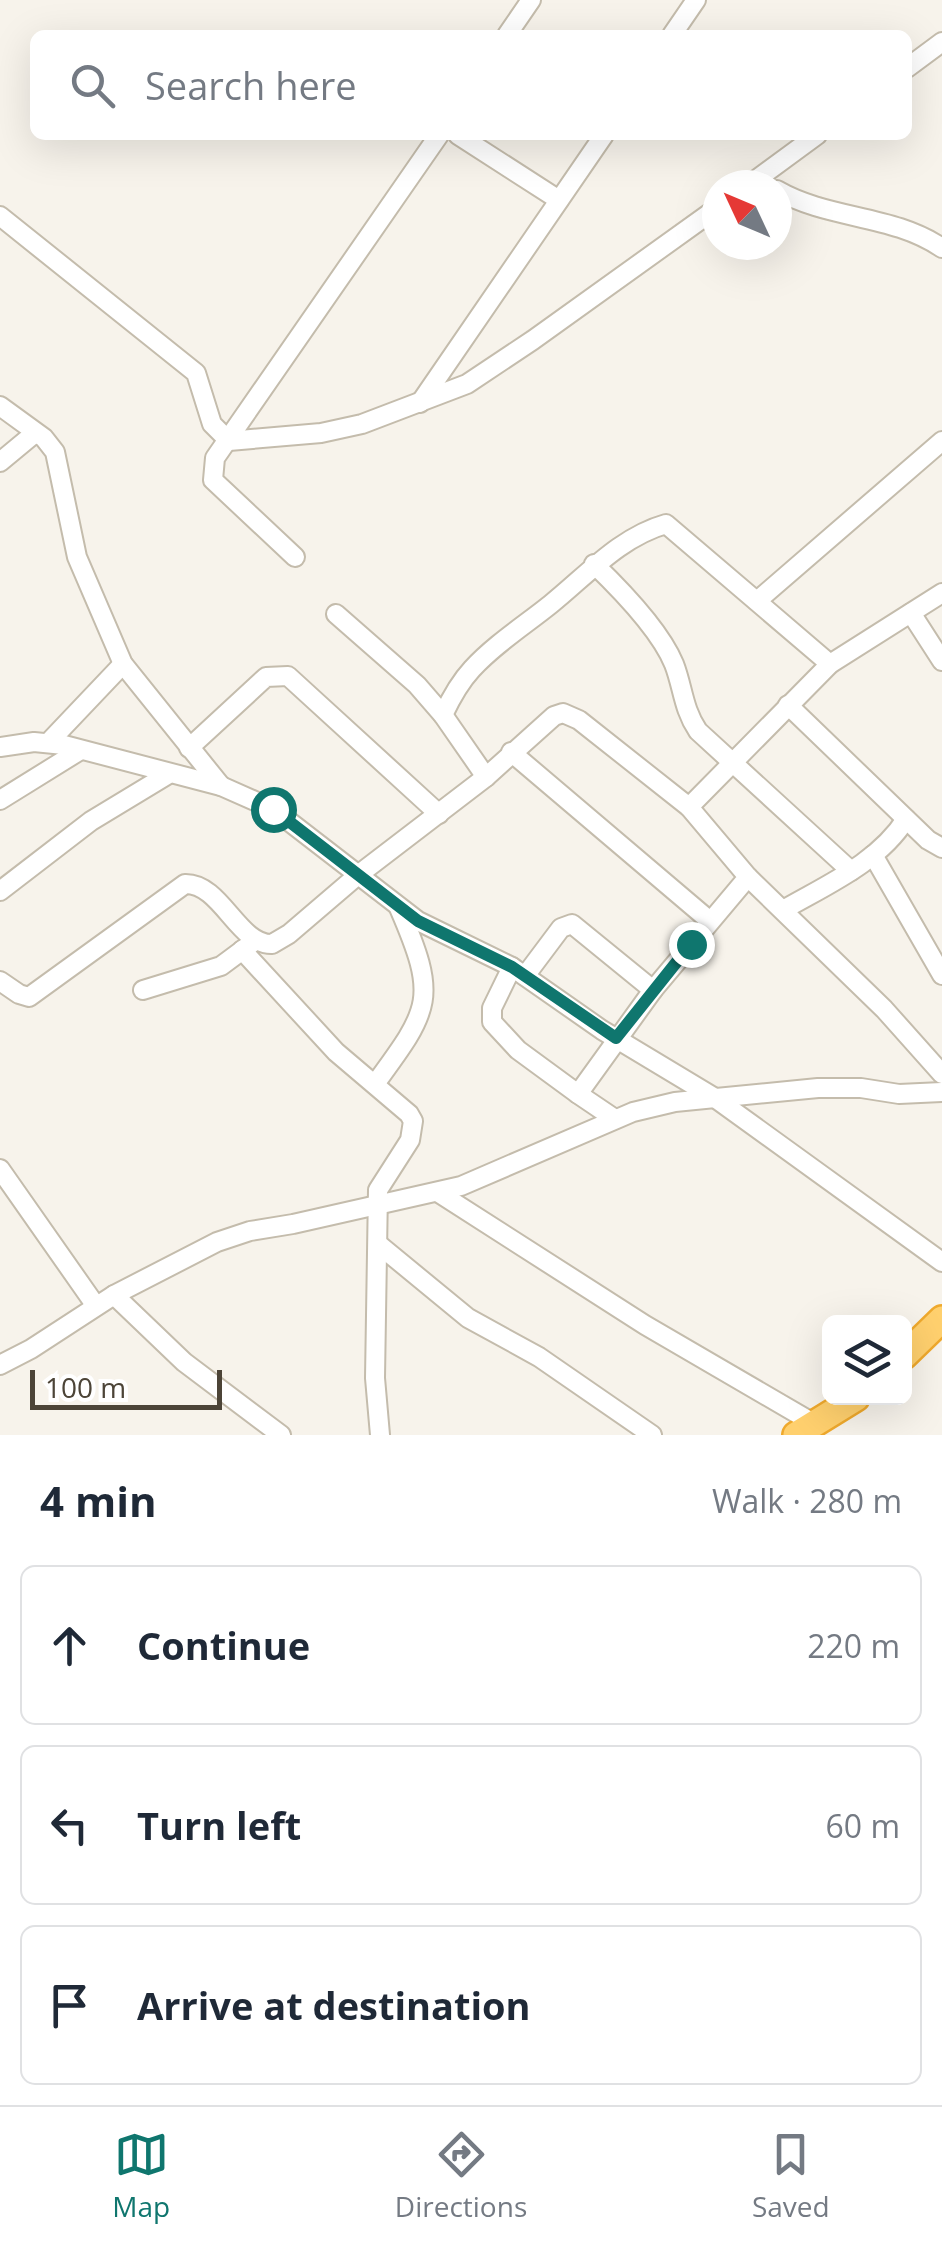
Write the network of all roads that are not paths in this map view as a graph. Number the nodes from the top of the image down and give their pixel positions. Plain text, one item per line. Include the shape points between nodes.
1 (531, 0) edge
2 (696, 0) edge
3 (510, 30) edge
4 (675, 30) edge
5 (942, 42) edge
6 (912, 64) edge
7 (435, 140) edge
8 (466, 140) edge
9 (601, 140) edge
10 (811, 140) edge
11 (774, 170) edge
12 (792, 199) edge
13 (559, 200) junction
14 (0, 216) edge
15 (702, 219) edge
16 (942, 248) edge
17 (420, 404) junction
18 (0, 406) edge
19 (35, 433) junction
20 (942, 440) edge
21 (228, 441) junction
22 (0, 462) edge
23 (295, 557) dead end
24 (594, 564) junction
25 (942, 594) edge
26 (757, 601) junction
27 (911, 613) junction
28 (336, 614) dead end
29 (942, 661) edge
30 (122, 664) junction
31 (830, 664) junction
32 (788, 705) junction
33 (443, 715) junction
34 (48, 743) junction
35 (0, 746) edge
36 (189, 748) junction
37 (79, 751) junction
38 (511, 752) junction
39 (734, 761) junction
40 (167, 775) junction
41 (486, 777) junction
42 (221, 786) junction
43 (0, 800) edge
44 (689, 807) junction
45 (439, 814) junction
46 (906, 819) junction
47 (942, 848) edge
48 (873, 855) junction
49 (851, 871) junction
50 (358, 875) junction
51 (748, 877) junction
52 (0, 891) edge
53 (398, 908) junction
54 (782, 910) junction
55 (710, 921) junction
56 (249, 945) junction
57 (518, 972) junction
58 (942, 974) edge
59 (0, 980) edge
60 (143, 990) dead end
61 (653, 990) junction
62 (616, 1038) junction
63 (942, 1074) edge
64 (375, 1084) junction
65 (942, 1092) edge
66 (578, 1094) junction
67 (715, 1098) junction
68 (615, 1119) junction
69 (0, 1169) edge
70 (438, 1192) junction
71 (380, 1205) junction
72 (378, 1244) junction
73 (942, 1262) edge
74 (114, 1296) junction
75 (96, 1306) junction
76 (942, 1319) edge
77 (912, 1348) edge
78 (0, 1365) edge
79 (845, 1405) edge
80 (806, 1429) edge
81 (281, 1435) edge
82 (379, 1435) edge
83 (652, 1435) edge

1 - 3 street
2 - 4 street
5 - 6 street
7 - 21 street
8 - 13 street
9 - 13 street
10 - 11 street
12 - 16 street via 896,226
13 - 17 street
14 - 21 street via 196,373 212,424
15 - 17 street via 467,384
17 - 21 street via 349,427
18 - 19 street
19 - 22 street
19 - 30 street via 60,462 77,557
20 - 26 street
21 - 23 street via 215,458 213,480
24 - 26 street via 671,525
24 - 33 street via 473,668
24 - 39 street via 668,651 698,731
25 - 27 street
26 - 31 street
27 - 29 street
27 - 31 street
28 - 33 street
30 - 34 street
30 - 36 street
31 - 32 street
32 - 39 street
32 - 46 street
33 - 41 street
34 - 35 street
34 - 37 street
36 - 42 street
36 - 45 street via 266,678 288,676
37 - 40 street
37 - 43 street
38 - 41 street
38 - 44 street via 554,716 571,715
38 - 55 street
39 - 44 street
39 - 49 street
40 - 42 street
40 - 52 street via 90,821
41 - 45 street
42 - 50 street via 273,809
44 - 51 street
45 - 50 street
46 - 47 street
46 - 48 street
48 - 49 street
48 - 58 street
49 - 54 street
50 - 53 street
50 - 56 street via 289,934 272,944
51 - 54 street
51 - 55 street
53 - 57 street
53 - 64 street via 416,950 425,1002
54 - 63 street
55 - 61 street
56 - 59 street via 202,887 185,884 30,997
56 - 60 street via 221,966
56 - 64 street via 336,1052
57 - 61 street via 572,924
57 - 62 street
57 - 66 street via 492,1008 492,1022
61 - 62 street
62 - 66 street
62 - 67 street
64 - 71 street via 413,1121 410,1140 381,1183
65 - 67 street via 818,1088
66 - 68 street
67 - 68 street via 652,1106
67 - 73 street
68 - 70 street
69 - 75 street
70 - 71 street
70 - 80 street
71 - 72 street
71 - 74 street via 250,1231
72 - 82 street
72 - 83 street via 468,1318 539,1357
74 - 75 street
74 - 81 street via 184,1362
75 - 78 street
76 - 77 highway
79 - 80 highway

